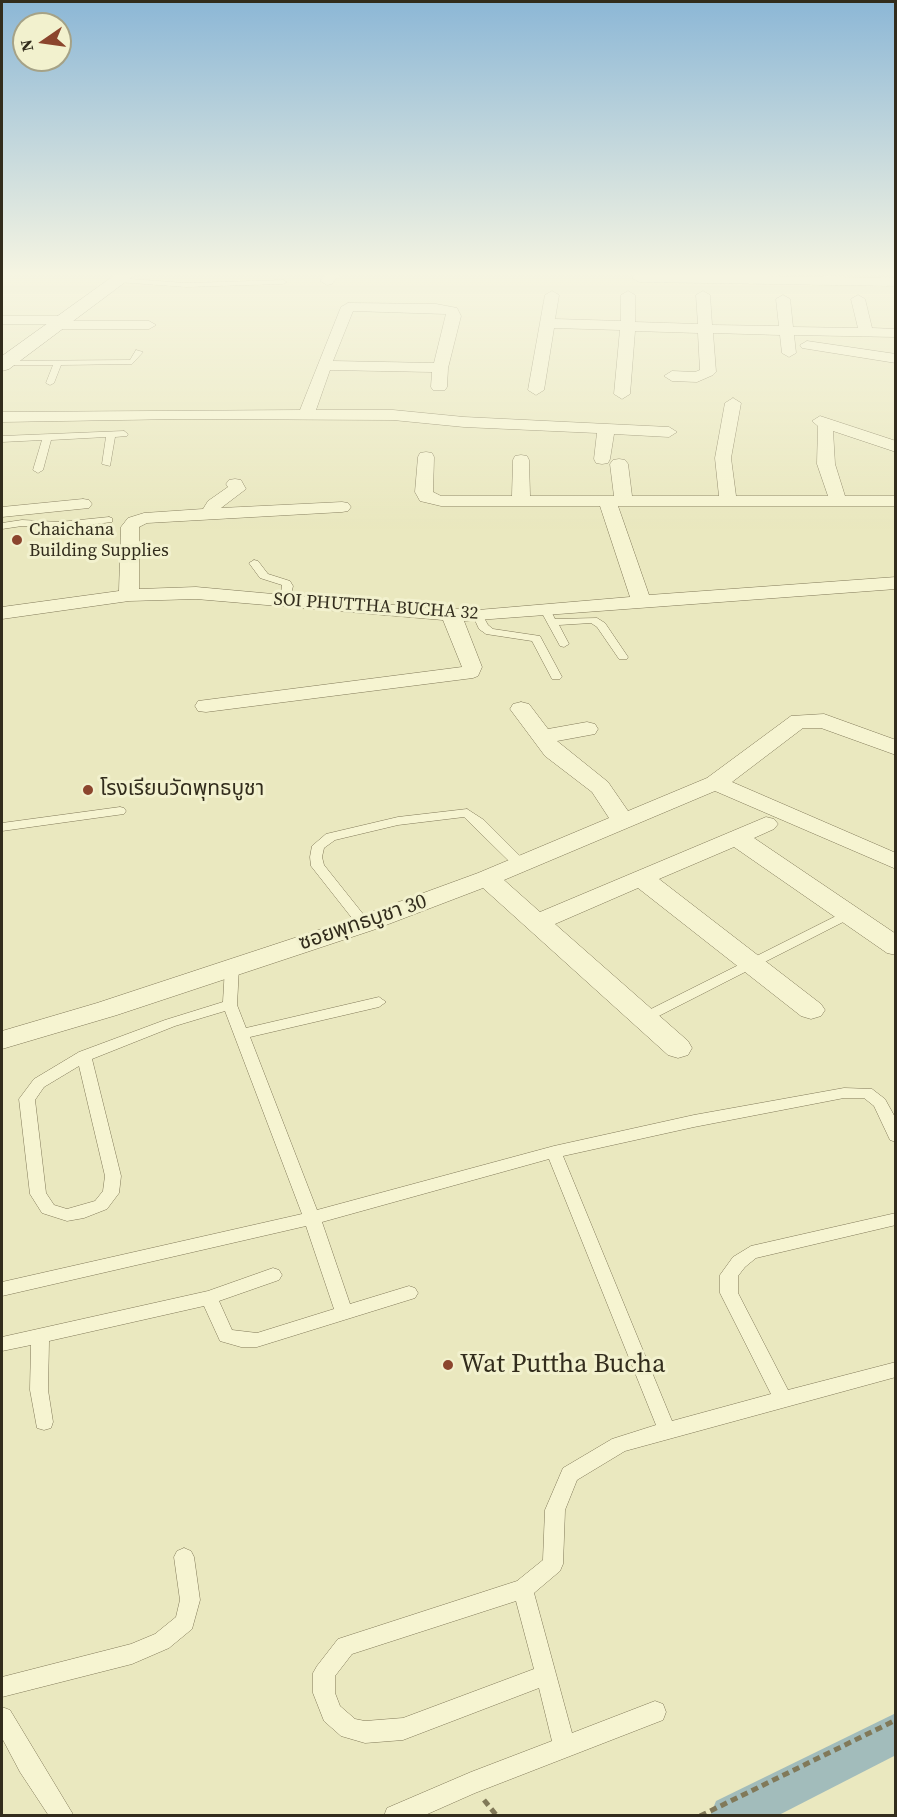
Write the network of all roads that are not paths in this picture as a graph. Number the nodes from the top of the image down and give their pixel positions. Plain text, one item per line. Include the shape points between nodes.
1 (134, 359) edge
2 (327, 359) edge
3 (442, 359) edge
4 (541, 359) edge
5 (625, 359) edge
6 (708, 359) edge
7 (5, 360) edge
8 (58, 363) junction
9 (324, 365) junction
10 (440, 368) junction
11 (672, 376) dead end
12 (50, 383) dead end
13 (439, 387) dead end
14 (536, 390) dead end
15 (622, 394) dead end
16 (733, 403) dead end
17 (307, 414) junction
18 (2, 417) edge
19 (669, 432) dead end
20 (124, 434) dead end
21 (605, 434) junction
22 (111, 435) junction
23 (47, 437) junction
24 (2, 439) edge
25 (647, 441) dead end
26 (896, 447) edge
27 (426, 457) dead end
28 (602, 459) dead end
29 (521, 460) dead end
30 (107, 464) dead end
31 (619, 464) dead end
32 (38, 470) dead end
33 (235, 484) dead end
34 (762, 500) junction
35 (847, 500) junction
36 (521, 501) junction
37 (615, 501) junction
38 (728, 501) junction
39 (896, 501) edge
40 (83, 504) dead end
41 (342, 507) dead end
42 (2, 512) edge
43 (210, 514) junction
44 (110, 520) dead end
45 (767, 522) dead end
46 (865, 522) dead end
47 (2, 526) edge
48 (254, 563) dead end
49 (896, 583) edge
50 (129, 595) junction
51 (285, 601) junction
52 (641, 601) junction
53 (2, 613) edge
54 (451, 615) junction
55 (478, 616) junction
56 (549, 616) junction
57 (564, 644) dead end
58 (623, 657) dead end
59 (556, 677) dead end
60 (206, 706) dead end
61 (522, 709) dead end
62 (587, 729) dead end
63 (543, 737) junction
64 (896, 748) edge
65 (716, 783) junction
66 (120, 811) dead end
67 (623, 822) junction
68 (766, 824) dead end
69 (2, 827) edge
70 (736, 837) junction
71 (896, 862) edge
72 (520, 864) junction
73 (486, 878) junction
74 (641, 878) junction
75 (848, 914) junction
76 (536, 923) junction
77 (364, 924) junction
78 (896, 947) edge
79 (751, 964) junction
80 (232, 967) junction
81 (379, 1002) dead end
82 (230, 1005) junction
83 (810, 1010) dead end
84 (644, 1018) junction
85 (242, 1034) junction
86 (2, 1040) edge
87 (678, 1048) dead end
88 (84, 1056) junction
89 (896, 1136) edge
90 (554, 1152) junction
91 (312, 1218) junction
92 (896, 1219) edge
93 (273, 1275) dead end
94 (2, 1289) edge
95 (409, 1293) dead end
96 (209, 1298) junction
97 (344, 1312) junction
98 (40, 1336) junction
99 (2, 1344) edge
100 (896, 1369) edge
101 (783, 1399) junction
102 (44, 1422) dead end
103 (666, 1430) junction
104 (184, 1557) dead end
105 (522, 1589) junction
106 (546, 1675) junction
107 (2, 1687) edge
108 (655, 1712) dead end
109 (2, 1718) edge
110 (565, 1747) junction
111 (63, 1815) edge
112 (395, 1815) edge

1 - 8 lane via 120,363
2 - 9 street
3 - 10 street
4 - 14 street
5 - 15 street
6 - 11 street via 708,372 697,377
7 - 8 lane
8 - 12 lane
9 - 10 street
9 - 17 street
10 - 13 street
16 - 38 street via 723,458
17 - 18 street
17 - 21 street via 418,416
19 - 21 street
20 - 22 lane
21 - 25 street
21 - 28 street
22 - 23 lane
22 - 30 lane
23 - 24 lane
23 - 32 lane
26 - 35 street via 822,425 826,464
27 - 36 street via 424,492 432,500
29 - 36 street
31 - 37 street
33 - 43 street via 237,489 214,506
34 - 35 street
34 - 38 street
34 - 45 street
35 - 39 street
35 - 46 street
36 - 37 street
37 - 38 street
37 - 52 street
40 - 42 street
41 - 43 street
43 - 50 street via 134,522 130,527
44 - 47 lane
48 - 51 lane via 264,576 286,583
49 - 52 street, SOI PHUTTHA BUCHA 32
50 - 51 street, SOI PHUTTHA BUCHA 32 via 196,593
50 - 53 street, SOI PHUTTHA BUCHA 32
51 - 54 street, SOI PHUTTHA BUCHA 32
52 - 56 street, SOI PHUTTHA BUCHA 32
54 - 55 street, SOI PHUTTHA BUCHA 32
54 - 60 street via 472,667 466,674
55 - 56 street, SOI PHUTTHA BUCHA 32
55 - 59 lane via 490,632 536,638
56 - 57 lane
56 - 58 lane via 593,620 601,625
61 - 63 street
62 - 63 street
63 - 67 street via 559,756 600,787
64 - 65 street, ซอยพุทธบูชา 30 via 824,721 799,721
65 - 67 street, ซอยพุทธบูชา 30
65 - 71 street
66 - 69 lane
67 - 72 street, ซอยพุทธบูชา 30
68 - 70 street
70 - 74 street
70 - 75 street
72 - 73 street, ซอยพุทธบูชา 30
72 - 77 lane via 467,813 398,821 331,837 318,846 318,866
73 - 76 street
73 - 77 street, ซอยพุทธบูชา 30
74 - 76 street
74 - 79 street
75 - 78 street
75 - 79 lane
76 - 84 street
77 - 80 street, ซอยพุทธบูชา 30
79 - 83 street
79 - 84 lane
80 - 82 lane
80 - 86 street, ซอยพุทธบูชา 30
81 - 85 lane
82 - 85 lane
82 - 88 lane
84 - 87 street
85 - 91 lane
88 - 88 lane via 39,1083 27,1099 38,1194 48,1209 67,1215 101,1205 111,1193 113,1176
89 - 90 lane via 880,1103 867,1094 844,1093
90 - 91 lane
90 - 103 lane
91 - 94 lane
91 - 97 lane
92 - 101 lane via 751,1253 729,1275 729,1293
93 - 96 lane
95 - 97 lane
96 - 97 lane via 226,1336 241,1340 257,1340
96 - 98 lane
98 - 99 lane
98 - 102 lane via 39,1390
100 - 101 lane
101 - 103 lane
103 - 105 lane via 619,1444 570,1474 555,1510 553,1564
104 - 107 lane via 190,1600 185,1622 162,1641 132,1654
105 - 106 lane
105 - 106 lane via 345,1646 324,1673 324,1693 332,1713 349,1728 365,1732 403,1729
106 - 110 lane
108 - 110 lane
109 - 111 lane
110 - 112 lane

